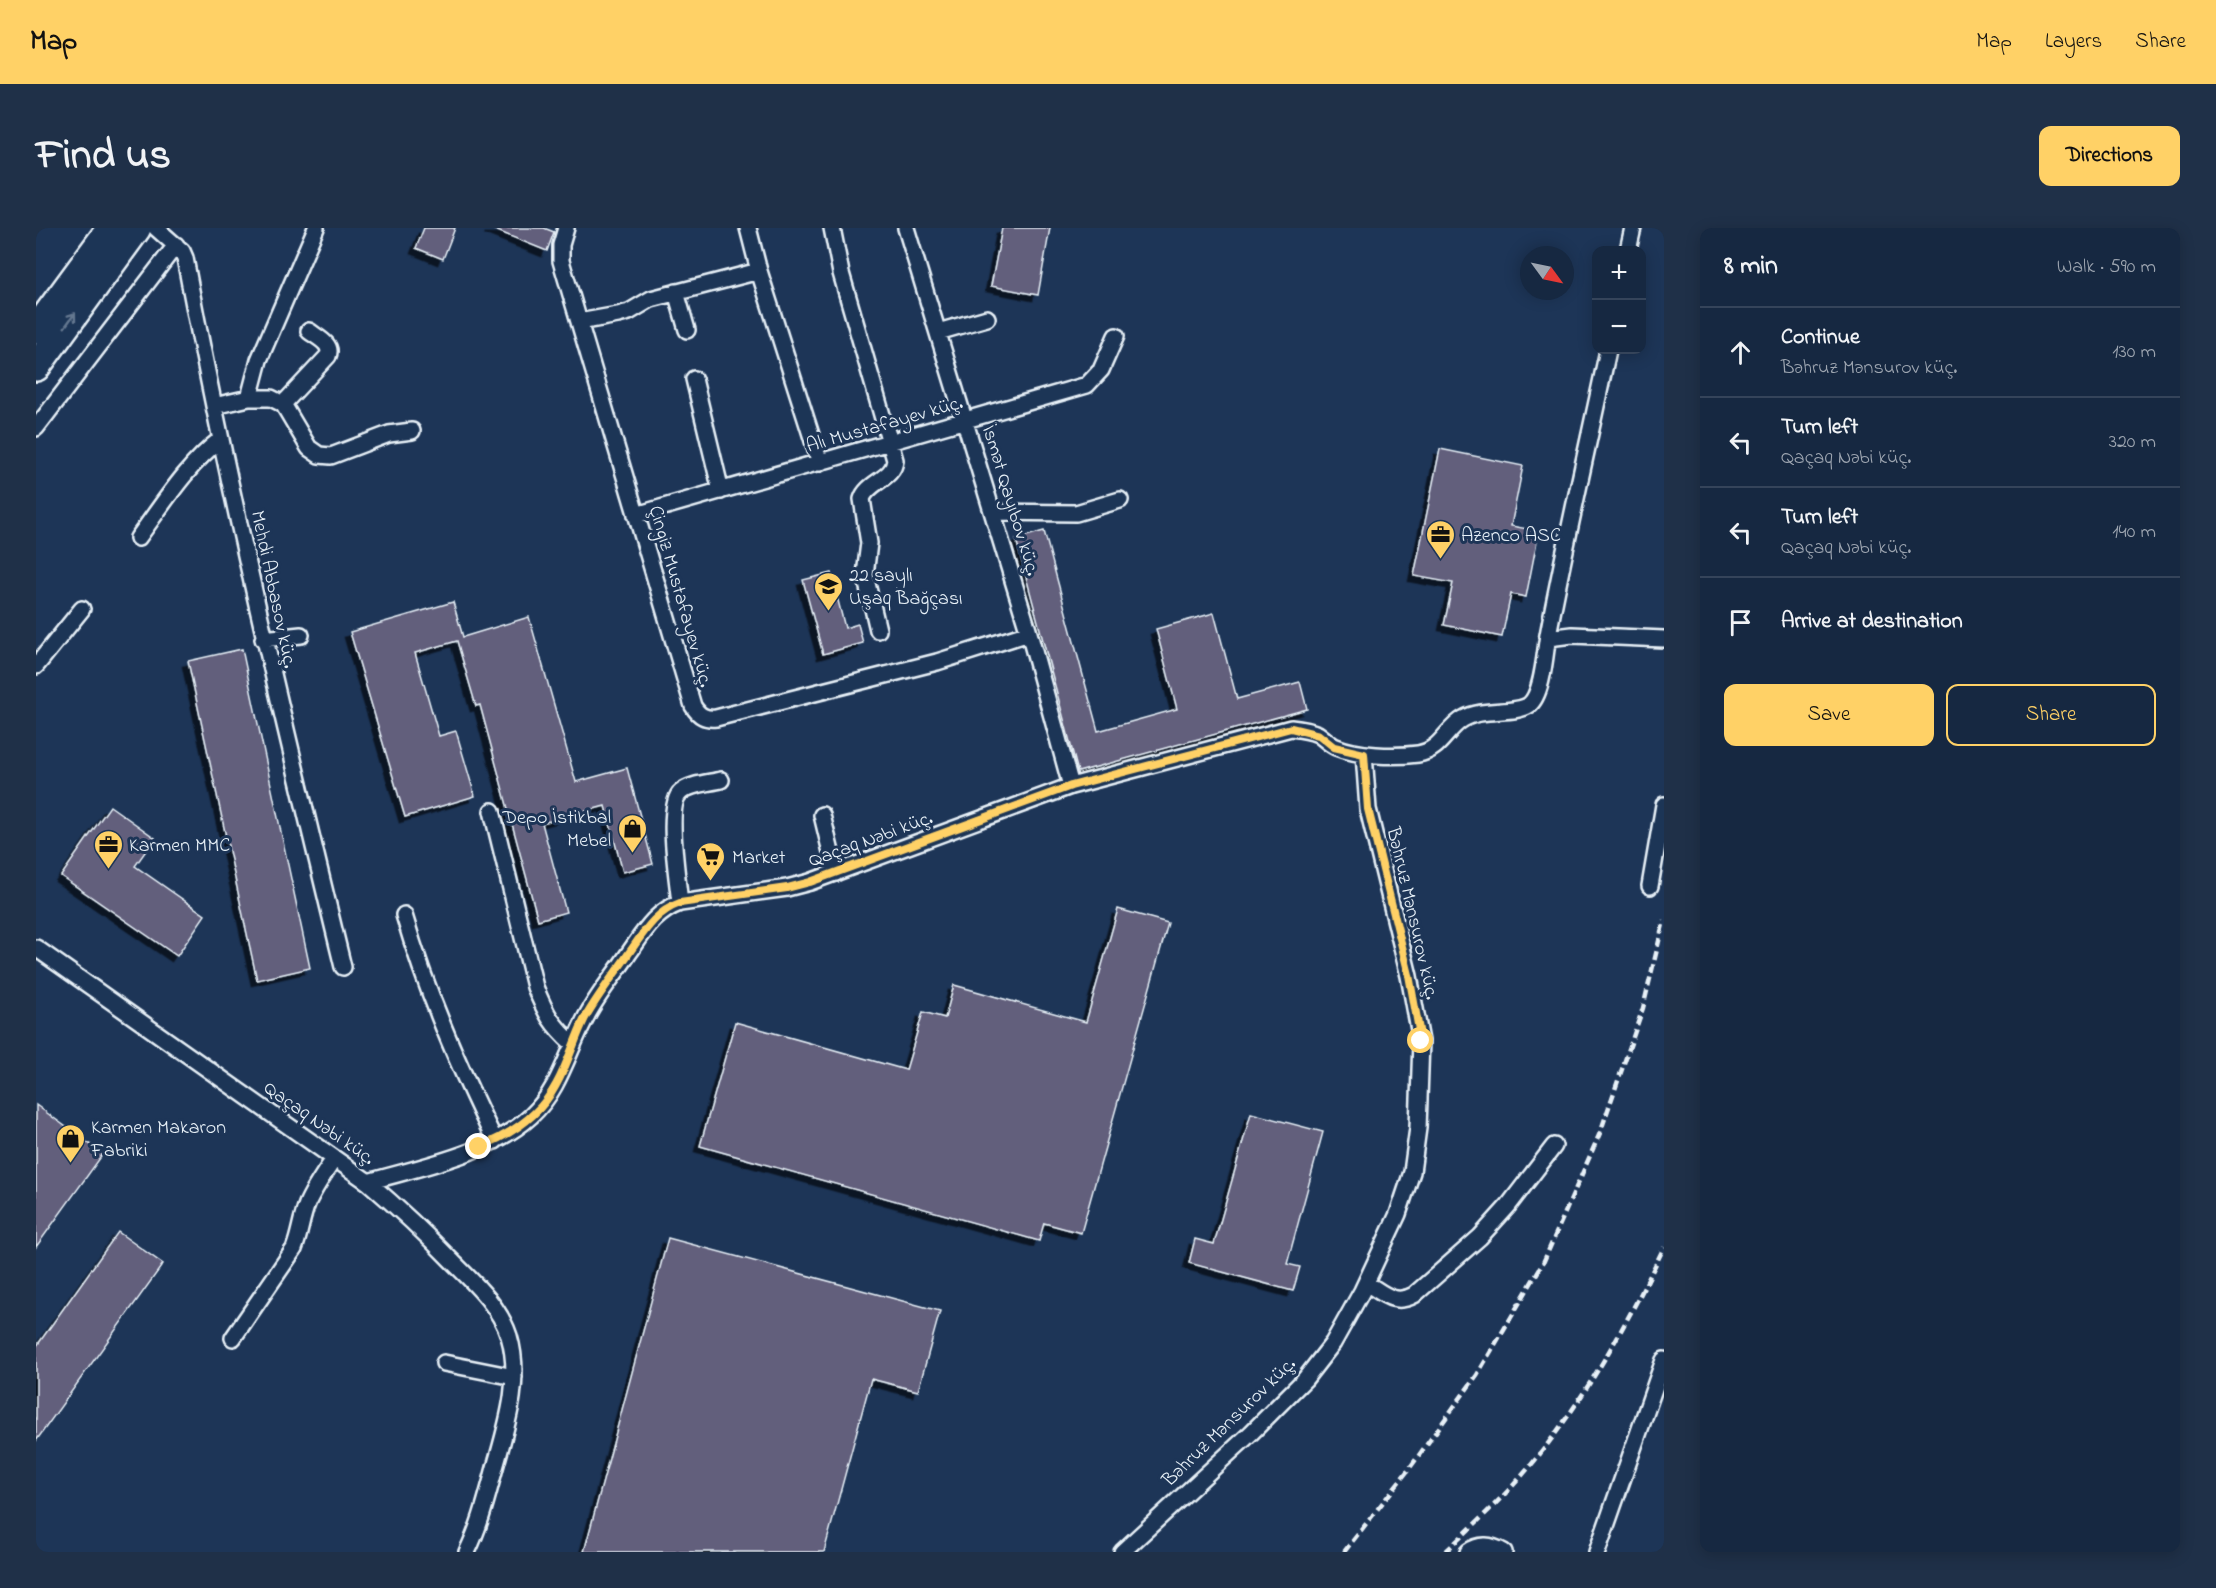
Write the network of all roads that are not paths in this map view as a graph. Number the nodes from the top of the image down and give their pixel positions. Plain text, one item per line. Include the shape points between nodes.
1 (111, 228) edge
2 (137, 228) edge
3 (156, 228) edge
4 (316, 228) edge
5 (566, 228) edge
6 (748, 228) edge
7 (832, 228) edge
8 (906, 228) edge
9 (1633, 228) edge
10 (176, 245) junction
11 (1629, 246) edge
12 (759, 271) junction
13 (676, 292) junction
14 (40, 318) edge
15 (987, 318) dead end
16 (579, 322) junction
17 (687, 330) dead end
18 (309, 331) dead end
19 (938, 332) junction
20 (1116, 336) dead end
21 (1607, 354) edge
22 (36, 367) edge
23 (694, 379) dead end
24 (249, 398) junction
25 (283, 404) junction
26 (214, 406) junction
27 (966, 421) junction
28 (36, 428) edge
29 (412, 431) dead end
30 (221, 440) junction
31 (890, 442) junction
32 (820, 463) junction
33 (721, 491) junction
34 (1120, 501) dead end
35 (993, 512) junction
36 (636, 515) junction
37 (138, 538) dead end
38 (82, 609) dead end
39 (878, 630) dead end
40 (1029, 633) junction
41 (301, 635) dead end
42 (1548, 638) junction
43 (263, 639) junction
44 (1664, 639) edge
45 (36, 666) edge
46 (1364, 754) junction
47 (721, 780) dead end
48 (1071, 786) junction
49 (1664, 805) edge
50 (492, 811) dead end
51 (822, 815) dead end
52 (836, 873) junction
53 (1650, 886) dead end
54 (680, 903) junction
55 (404, 915) dead end
56 (36, 948) edge
57 (343, 967) dead end
58 (573, 1044) junction
59 (495, 1141) junction
60 (1554, 1146) dead end
61 (334, 1159) junction
62 (368, 1182) junction
63 (1366, 1283) junction
64 (233, 1338) dead end
65 (1664, 1360) edge
66 (444, 1363) dead end
67 (514, 1377) junction
68 (471, 1550) edge
69 (1122, 1552) edge
70 (1468, 1552) edge
71 (1504, 1552) edge
72 (1597, 1552) edge

1 - 14 highway
22 -> 2 highway
3 - 10 street, Mehdi Abbasov küç.
4 - 24 street via 259,360
5 - 16 street, Çingiz Mustafayev küç. via 561,261
6 - 12 street
7 - 31 street via 841,273
8 - 19 street, İsmət Qayıbov küç.
9 - 11 street
10 - 26 street, Mehdi Abbasov küç. via 185,258
10 - 28 street
12 - 13 street
12 - 32 street
13 - 16 street via 651,299 629,312
13 - 17 street
15 - 19 street
16 - 36 street, Çingiz Mustafayev küç.
18 - 25 street via 329,346 328,356
19 - 27 street, İsmət Qayıbov küç.
20 - 27 street, Alı Mustafayev küç. via 1101,370 1087,385
21 - 42 street
23 - 33 street
24 - 25 street via 271,398
24 - 26 street
25 - 29 street via 309,448 319,455 331,456 378,438
26 - 30 street, Mehdi Abbasov küç.
27 - 31 street, Alı Mustafayev küç.
27 - 35 street, İsmət Qayıbov küç.
30 - 37 street via 191,468
30 - 43 street, Mehdi Abbasov küç.
31 - 32 street, Alı Mustafayev küç.
31 - 39 street via 895,466 864,492 862,499 869,543 865,575
32 - 33 street, Alı Mustafayev küç.
33 - 36 street, Alı Mustafayev küç.
34 - 35 street via 1076,513
35 - 40 street, İsmət Qayıbov küç.
36 - 40 street, Çingiz Mustafayev küç. via 693,706 707,719 937,662
38 - 45 street
40 - 48 street, İsmət Qayıbov küç.
41 - 43 street
42 - 44 street via 1572,635
42 - 46 street, Qaçaq Nəbi küç. via 1539,687 1530,704 1475,713 1461,720 1426,753
43 - 57 street, Mehdi Abbasov küç.
46 - 48 street, Qaçaq Nəbi küç. via 1334,747 1319,735 1291,728
46 - 63 street, Bəhruz Mənsurov küç. via 1368,809 1409,975 1421,1041 1412,1172 1398,1214
47 - 54 street via 686,789 675,799 672,821
48 - 52 street, Qaçaq Nəbi küç.
49 - 53 street
50 - 58 street via 535,987 555,1028
51 - 52 street
52 - 54 street, Qaçaq Nəbi küç. via 787,888
54 - 58 street, Qaçaq Nəbi küç. via 668,907 650,922 595,999
55 - 59 street via 435,1007
56 - 61 street, Qaçaq Nəbi küç.
58 - 59 street, Qaçaq Nəbi küç. via 556,1086 545,1101 514,1130
59 - 62 street, Qaçaq Nəbi küç.
60 - 63 street via 1480,1237 1414,1295 1395,1300
61 - 62 street, Qaçaq Nəbi küç.
61 - 64 street via 306,1206 294,1249
62 - 67 street via 482,1291 508,1335
63 - 69 street, Bəhruz Mənsurov küç. via 1333,1343 1305,1379
65 - 72 street
66 - 67 street
67 - 68 street via 507,1427
70 - 71 street via 1485,1545

